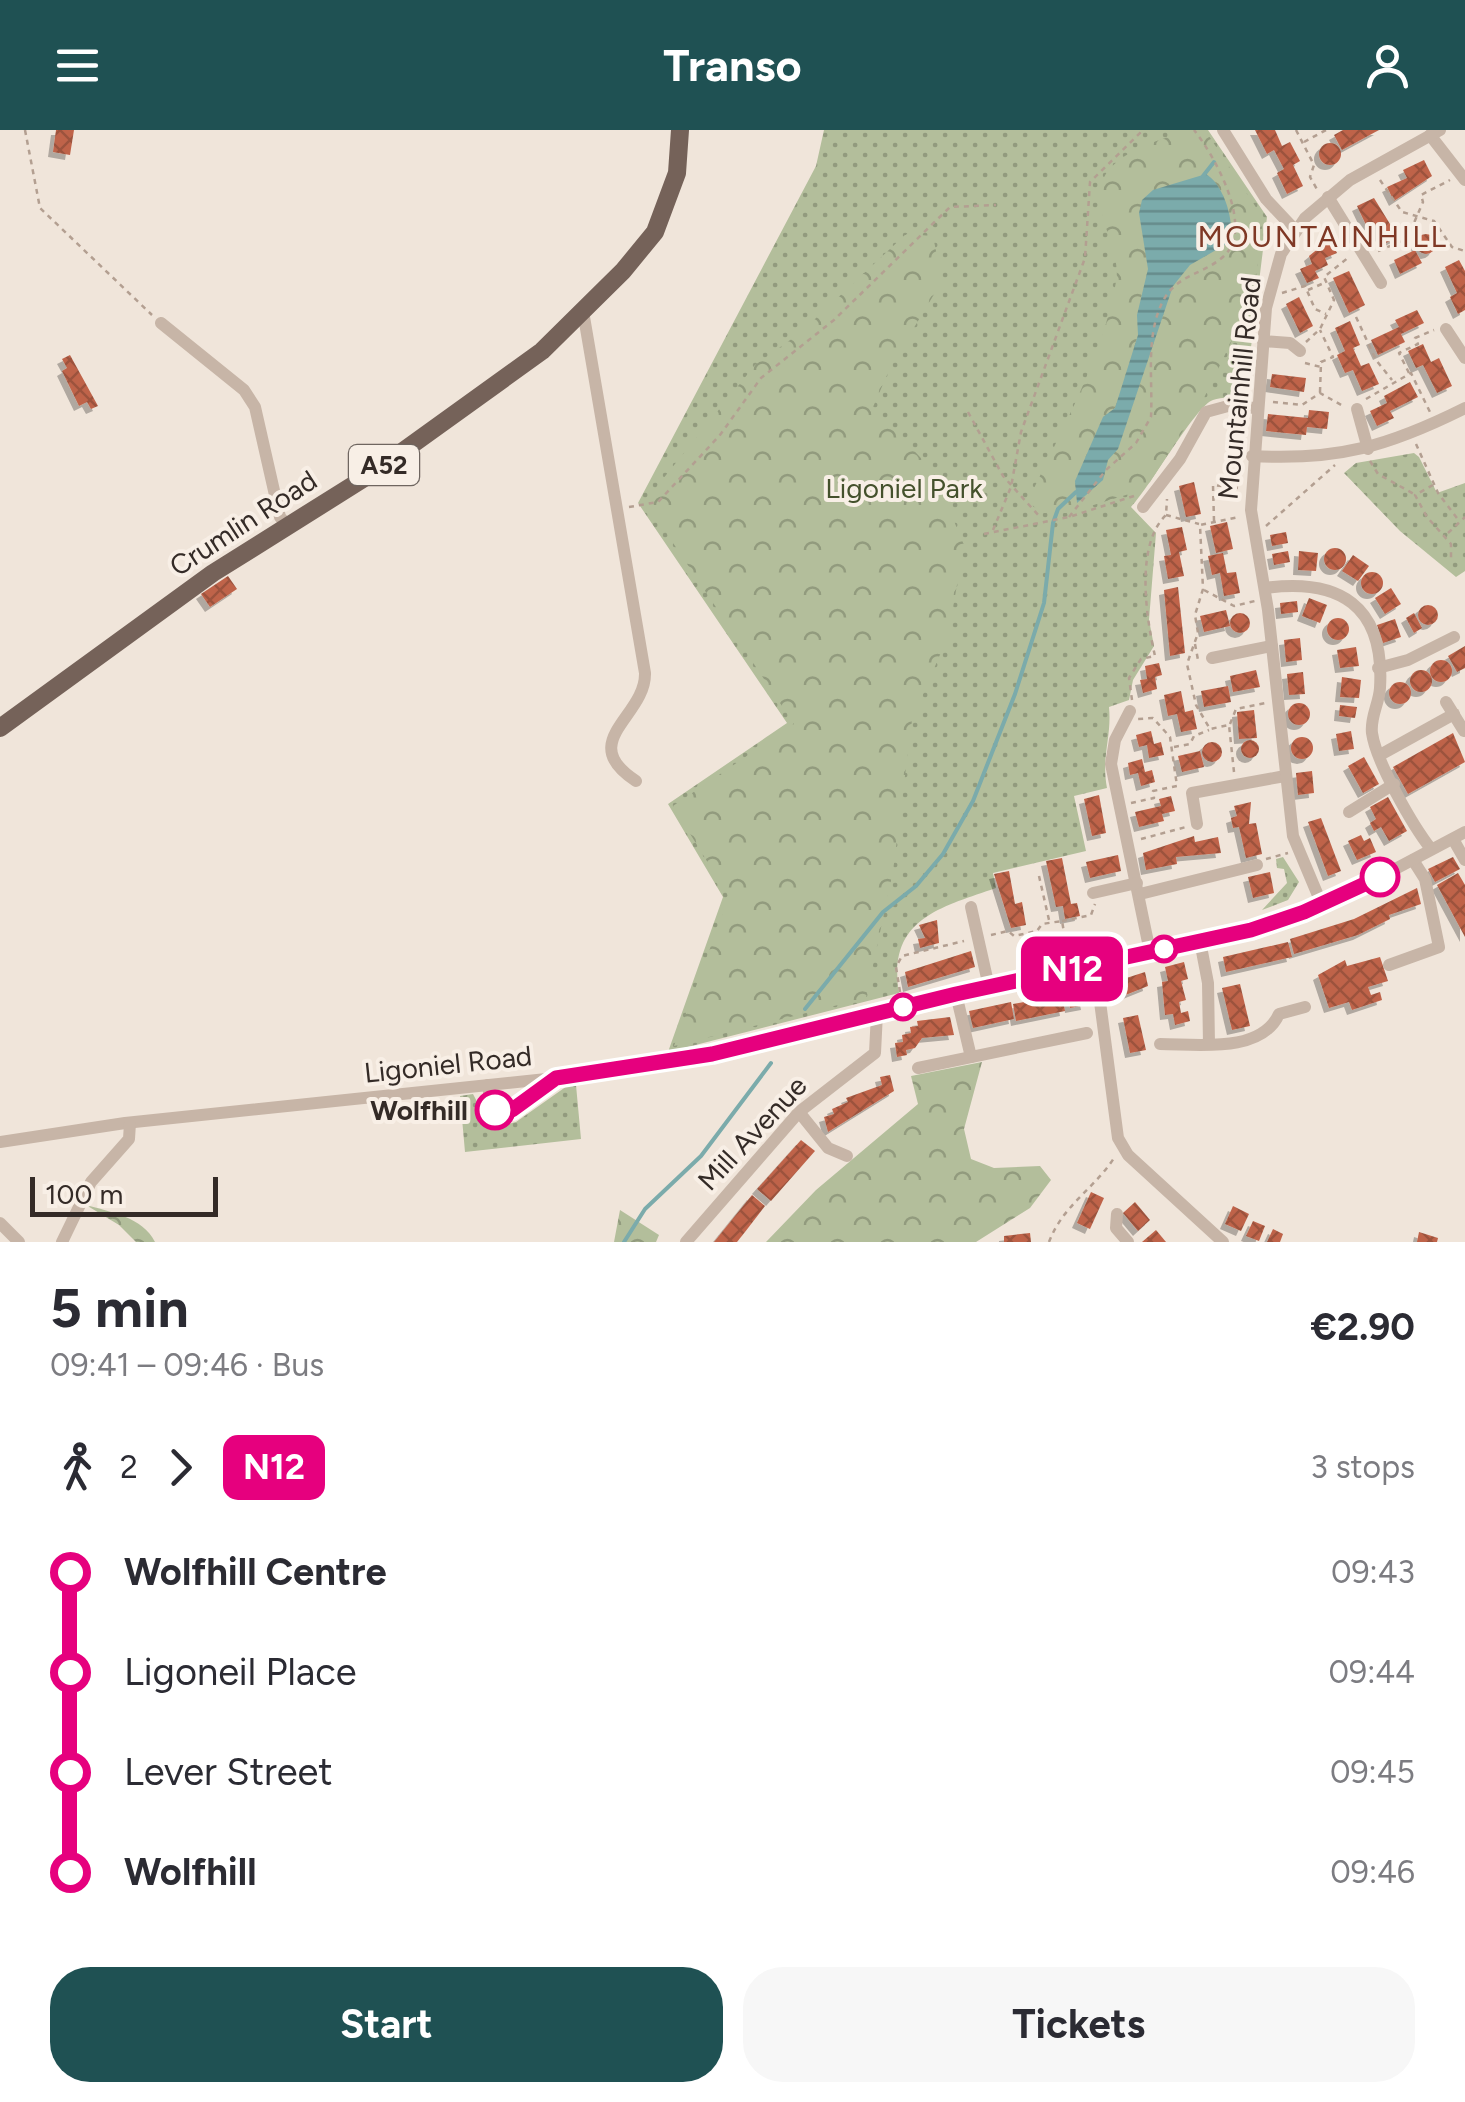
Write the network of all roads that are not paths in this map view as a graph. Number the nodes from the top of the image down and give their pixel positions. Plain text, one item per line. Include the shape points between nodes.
1 (680, 130) edge
2 (1223, 130) edge
3 (1404, 130) edge
4 (1435, 133) edge
5 (1412, 146) junction
6 (1463, 177) edge
7 (1325, 199) junction
8 (1296, 231) junction
9 (1380, 284) dead end
10 (583, 311) junction
11 (161, 323) road end
12 (1446, 328) road end
13 (1263, 341) junction
14 (1300, 351) road end
15 (1465, 358) edge
16 (1257, 404) junction
17 (1358, 408) road end
18 (1465, 408) edge
19 (1364, 450) junction
20 (1252, 456) junction
21 (1147, 502) road end
22 (286, 525) junction
23 (1265, 593) junction
24 (1454, 637) dead end
25 (1272, 646) junction
26 (1205, 660) road end
27 (1378, 668) junction
28 (1130, 712) road end
29 (0, 728) edge
30 (1464, 731) edge
31 (1380, 755) junction
32 (1285, 776) junction
33 (636, 781) dead end
34 (1394, 784) junction
35 (1350, 812) dead end
36 (1197, 824) road end
37 (1459, 836) edge
38 (1431, 850) junction
39 (1413, 860) junction
40 (1465, 860) edge
41 (1257, 865) road end
42 (1138, 888) junction
43 (1093, 893) road end
44 (1322, 905) junction
45 (971, 907) dead end
46 (1200, 941) junction
47 (1150, 952) junction
48 (1095, 964) junction
49 (1389, 965) dead end
50 (989, 988) junction
51 (956, 994) junction
52 (1304, 1008) dead end
53 (876, 1013) junction
54 (1087, 1033) dead end
55 (1160, 1044) dead end
56 (1209, 1044) junction
57 (971, 1056) junction
58 (918, 1068) dead end
59 (556, 1078) junction
60 (488, 1084) junction
61 (798, 1112) junction
62 (130, 1123) junction
63 (0, 1142) edge
64 (847, 1156) dead end
65 (1117, 1214) dead end
66 (0, 1223) edge
67 (20, 1242) edge
68 (62, 1242) edge
69 (686, 1242) edge
70 (1128, 1242) edge
71 (1223, 1242) edge

1 - 10 main road, Crumlin Road / A52 via 676,173 654,232
2 - 8 street via 1266,200
3 - 5 street
4 - 5 street, Mountainhill Road
4 - 6 street
5 - 7 street, Mountainhill Road
7 - 8 street, Mountainhill Road
7 - 9 street
8 - 13 street, Mountainhill Road via 1274,271
10 - 22 main road, Crumlin Road / A52 via 502,382
10 - 33 street via 645,686 611,749 621,771
11 - 22 street via 256,407
12 - 15 street
13 - 14 street via 1290,343
13 - 16 street, Mountainhill Road
16 - 20 street, Mountainhill Road
16 - 21 street via 1206,412
17 - 19 street
18 - 19 street
19 - 20 street
20 - 23 street, Mountainhill Road via 1250,490
22 - 29 main road, Crumlin Road / A52
23 - 25 street, Mountainhill Road
23 - 27 street via 1306,583 1344,595 1367,623
24 - 27 street
25 - 26 street
25 - 32 street, Mountainhill Road
27 - 31 street via 1372,720
28 - 42 street via 1112,752
30 - 31 street via 1450,708
31 - 34 street
32 - 36 street via 1192,793
32 - 44 street, Mountainhill Road via 1297,851
34 - 35 street
34 - 38 street
37 - 38 street, Ligoniel Road
37 - 40 street
38 - 39 street, Ligoniel Road
39 - 44 street, Ligoniel Road
39 - 49 street via 1425,879 1439,948
41 - 42 street via 1214,883
42 - 43 street
42 - 47 street
44 - 46 street, Ligoniel Road
45 - 50 street
46 - 47 street, Ligoniel Road
46 - 56 street
47 - 48 street, Ligoniel Road
48 - 50 street, Ligoniel Road
48 - 71 street via 1122,1146
50 - 51 street, Ligoniel Road
51 - 53 street, Ligoniel Road
51 - 57 street
52 - 56 street via 1279,1014 1256,1038
53 - 59 street, Ligoniel Road via 712,1054
53 - 61 street, Mill Avenue via 875,1053
54 - 57 street
55 - 56 street
57 - 58 street
59 - 60 street, Ligoniel Road
59 - 60 street via 506,1112 491,1105
60 - 62 street, Ligoniel Road
61 - 64 street via 828,1148
61 - 69 street, Mill Avenue
62 - 63 street, Ligoniel Road
62 - 68 street via 129,1139 91,1182
65 - 70 street via 1116,1228
66 - 67 street

